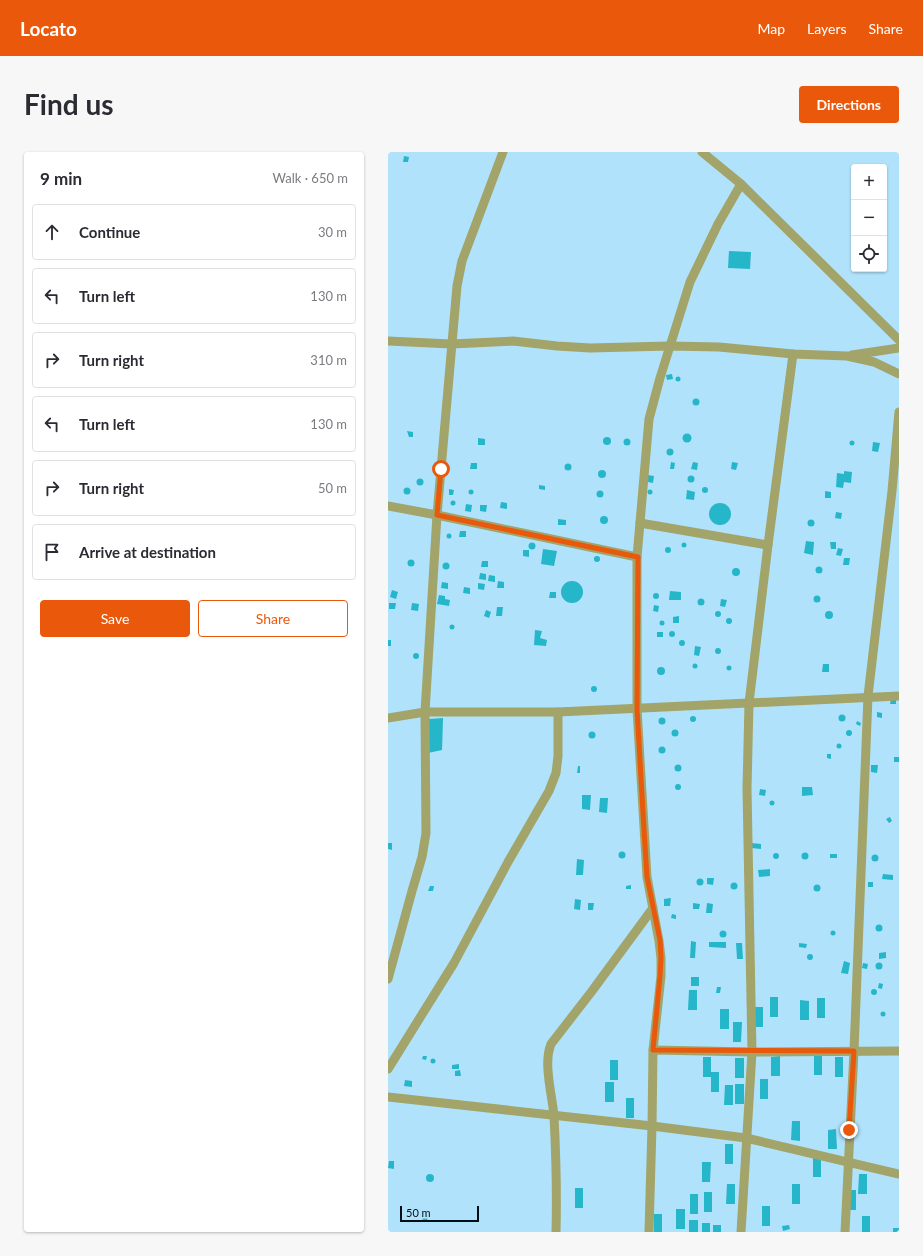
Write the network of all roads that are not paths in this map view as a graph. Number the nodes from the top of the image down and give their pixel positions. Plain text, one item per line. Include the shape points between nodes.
1 (503, 152) edge
2 (702, 152) edge
3 (741, 184) junction
4 (899, 340) edge
5 (388, 341) edge
6 (451, 344) junction
7 (670, 346) junction
8 (899, 348) edge
9 (793, 354) junction
10 (847, 356) junction
11 (899, 374) edge
12 (899, 412) edge
13 (388, 506) edge
14 (437, 515) junction
15 (640, 523) junction
16 (768, 545) junction
17 (638, 557) junction
18 (868, 696) junction
19 (899, 696) edge
20 (750, 703) junction
21 (637, 709) junction
22 (425, 712) junction
23 (558, 712) junction
24 (388, 718) edge
25 (653, 908) junction
26 (388, 979) edge
27 (653, 1050) junction
28 (854, 1051) junction
29 (899, 1051) edge
30 (752, 1052) junction
31 (388, 1069) edge
32 (388, 1097) edge
33 (554, 1114) junction
34 (652, 1126) junction
35 (746, 1138) junction
36 (848, 1162) junction
37 (899, 1174) edge
38 (556, 1232) edge
39 (649, 1232) edge
40 (741, 1232) edge
41 (845, 1232) edge

1 - 6 street via 462,261
2 - 3 street
3 - 4 street
3 - 7 street via 690,282
5 - 6 street
6 - 7 street via 513,341 590,348
6 - 14 street
7 - 9 street
7 - 15 street via 649,419
8 - 10 street
9 - 10 street
9 - 16 street
10 - 11 street via 874,362
12 - 18 street
13 - 14 street
14 - 17 street
14 - 22 street
15 - 16 street
15 - 17 street
16 - 20 street
17 - 21 street
18 - 19 street
18 - 20 street
18 - 28 street
20 - 21 street
20 - 30 street via 747,789
21 - 23 street
21 - 25 street via 647,877
22 - 23 street
22 - 24 street
22 - 26 street via 426,833 422,857
23 - 31 street via 558,756 550,791 508,862 454,963
25 - 27 street via 661,958
25 - 33 street via 548,1050
27 - 30 street
27 - 34 street
28 - 29 street
28 - 30 street
28 - 36 street
30 - 35 street
32 - 33 street
33 - 34 street
33 - 38 street
34 - 35 street
34 - 39 street
35 - 36 street
35 - 40 street
36 - 37 street
36 - 41 street

